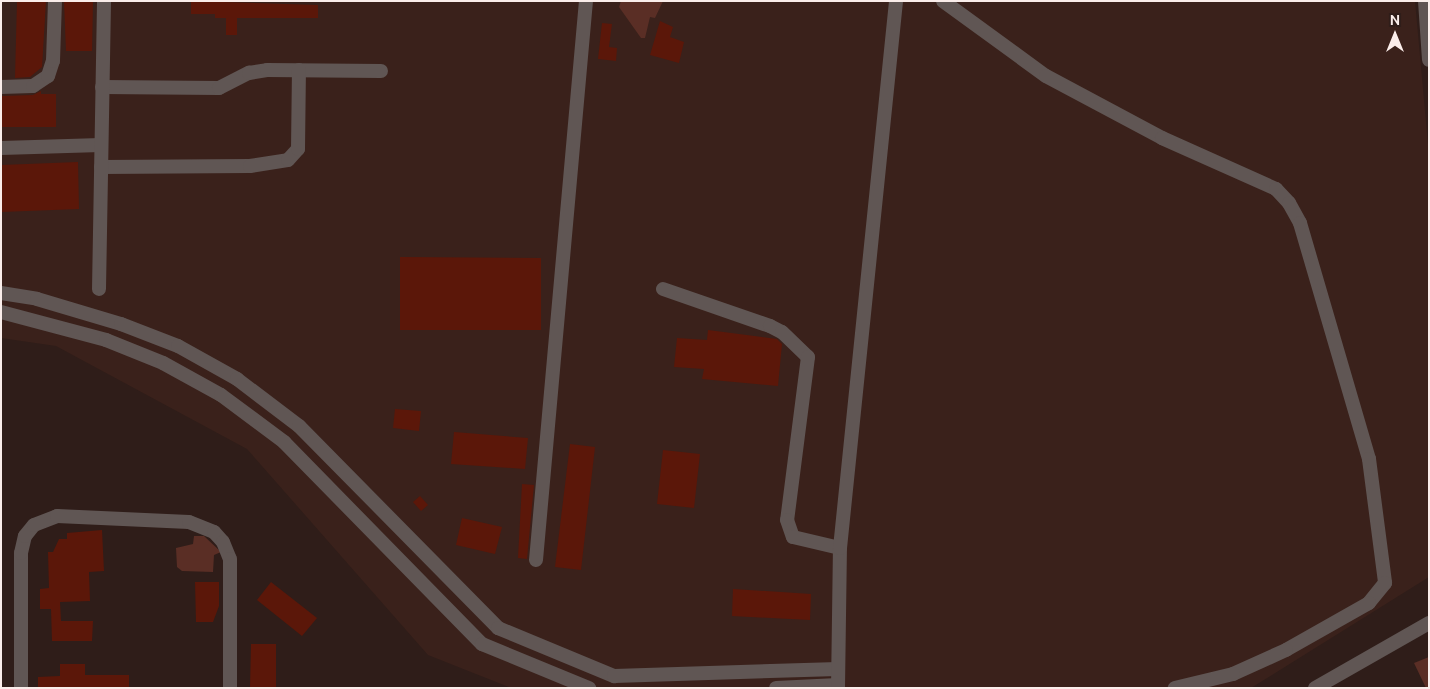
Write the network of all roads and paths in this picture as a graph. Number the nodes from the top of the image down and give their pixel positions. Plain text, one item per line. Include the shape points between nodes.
1 (55, 1) edge
2 (104, 1) edge
3 (586, 1) edge
4 (896, 1) edge
5 (944, 1) edge
6 (1426, 1) edge
7 (1429, 60) edge
8 (299, 70) junction
9 (381, 71) dead end
10 (1, 87) edge
11 (102, 87) junction
12 (101, 145) junction
13 (1, 148) edge
14 (101, 167) junction
15 (99, 289) dead end
16 (663, 289) dead end
17 (1, 292) edge
18 (1, 312) edge
19 (840, 548) junction
20 (536, 560) dead end
21 (1429, 623) edge
22 (838, 669) junction
23 (838, 686) edge
24 (21, 688) edge
25 (230, 688) edge
26 (588, 688) edge
27 (776, 688) edge
28 (1175, 688) edge
29 (1315, 688) edge

1 - 10 street via 52,61 48,76 33,86
2 - 11 street
3 - 20 street
4 - 19 street
5 - 28 street via 1046,76 1162,138 1276,189 1289,203 1300,223 1369,459 1385,583 1369,603 1286,650 1233,674
6 - 7 street
8 - 9 street
8 - 11 street via 249,73 219,88
8 - 14 street via 298,149 288,160 250,166
11 - 12 street
12 - 13 street
12 - 14 street
14 - 15 street
16 - 19 street via 770,326 782,332 808,357 787,520 793,537
17 - 22 street via 121,324 178,346 236,379 299,426 498,628 614,676
18 - 26 street via 106,340 163,363 221,395 284,442 482,644
19 - 22 street
21 - 29 street
22 - 23 street
23 - 27 street
24 - 25 street via 21,553 25,536 34,525 57,516 189,522 214,532 230,559

